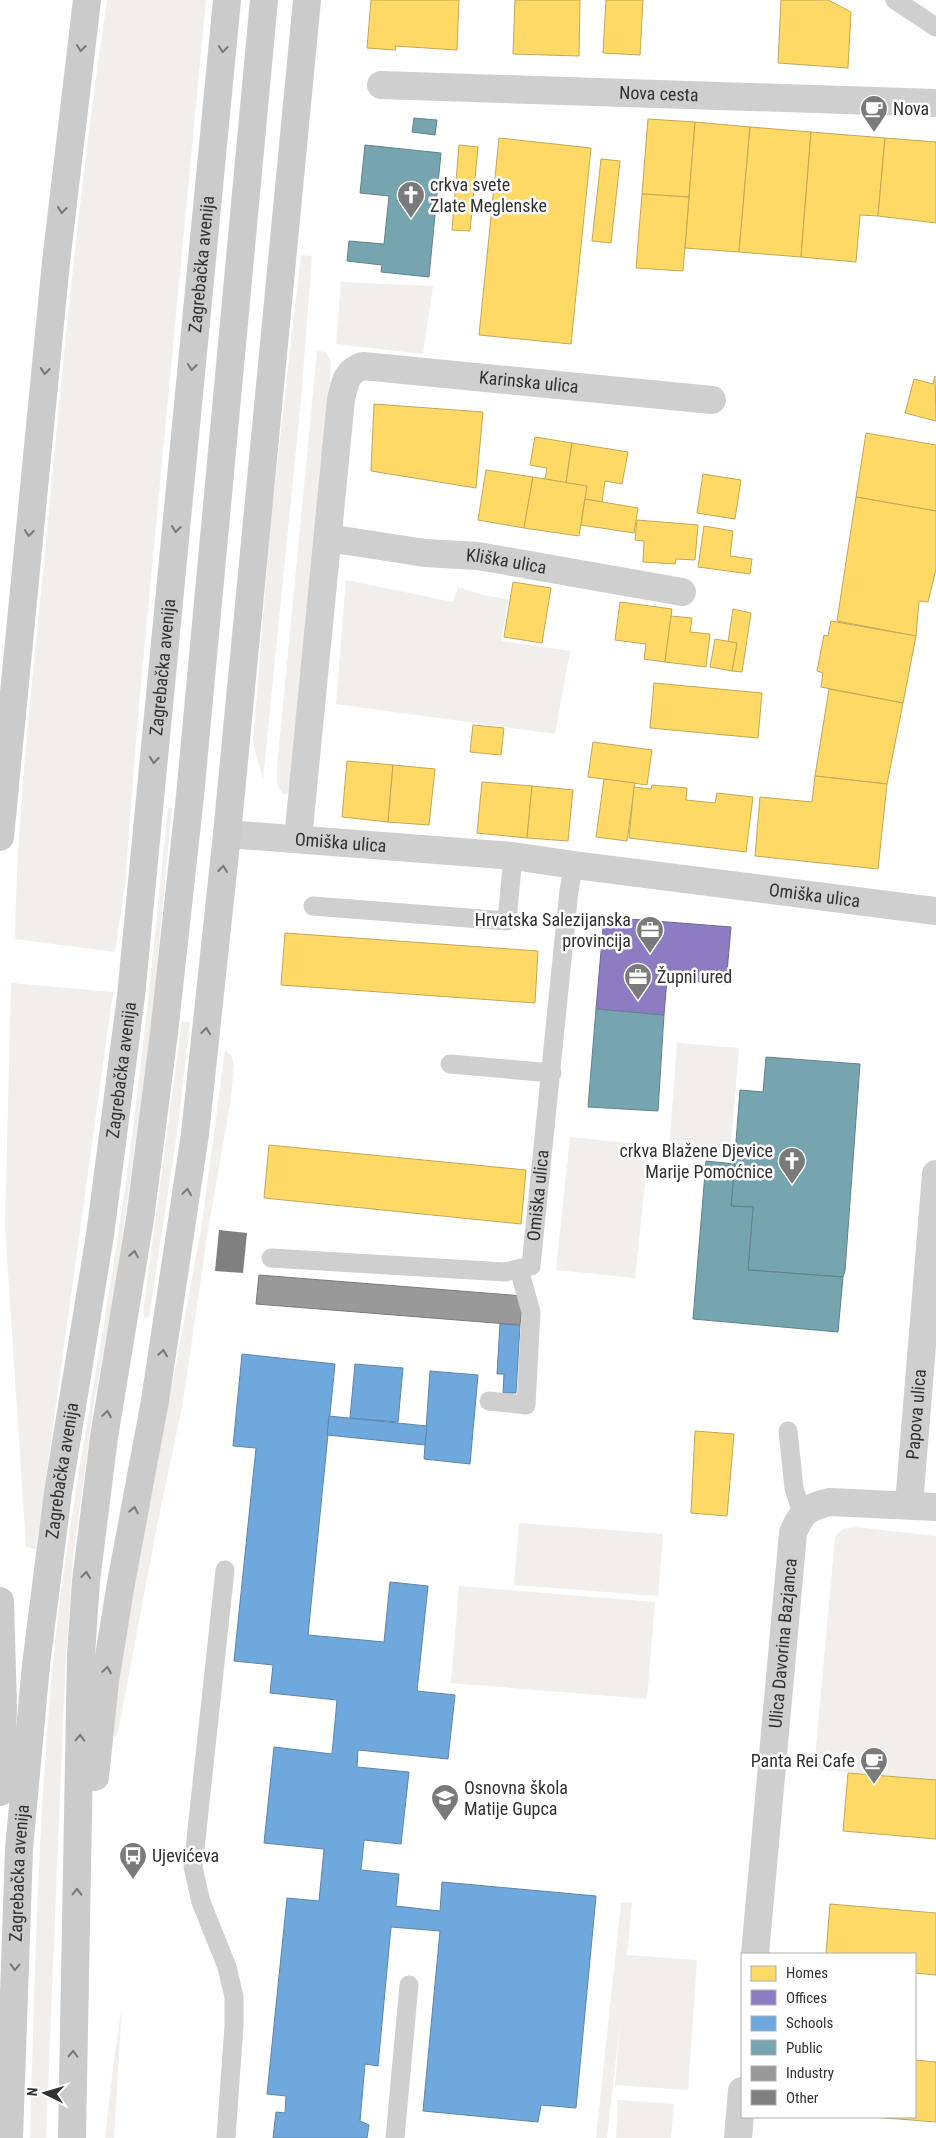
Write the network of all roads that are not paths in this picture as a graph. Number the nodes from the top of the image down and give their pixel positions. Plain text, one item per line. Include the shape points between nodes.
1 (87, 0) edge
2 (227, 0) edge
3 (264, 0) edge
4 (307, 0) edge
5 (895, 0) edge
6 (936, 27) edge
7 (381, 85) dead end
8 (936, 103) edge
9 (712, 400) dead end
10 (328, 538) junction
11 (682, 592) dead end
12 (1, 810) edge
13 (227, 834) junction
14 (0, 837) edge
15 (298, 839) junction
16 (513, 856) junction
17 (574, 865) junction
18 (313, 906) dead end
19 (936, 911) edge
20 (450, 1064) dead end
21 (552, 1073) junction
22 (936, 1174) edge
23 (271, 1258) dead end
24 (519, 1269) junction
25 (489, 1401) dead end
26 (788, 1431) dead end
27 (909, 1504) junction
28 (936, 1507) edge
29 (802, 1513) junction
30 (225, 1570) dead end
31 (0, 1601) edge
32 (0, 1792) edge
33 (0, 1846) edge
34 (78, 1856) junction
35 (17, 1918) junction
36 (755, 1953) edge
37 (409, 1985) dead end
38 (741, 2103) edge
39 (9, 2138) edge
40 (72, 2138) edge
41 (226, 2138) edge
42 (395, 2138) edge
43 (738, 2138) edge

1 -> 12 main road via 56,262
2 -> 35 main road, Zagrebačka avenija via 131,996 100,1235 46,1573 26,1757
34 -> 3 main road, Zagrebačka avenija via 81,1655 86,1581 104,1437 140,1219 165,1023 191,786
4 - 13 main road
5 - 6 lane
7 - 8 street, Nova cesta
9 - 10 street, Karinska ulica via 363,366 354,369 348,374 341,399
10 - 11 street, Kliška ulica via 478,556
10 - 15 street
12 - 14 main road
13 - 15 street, Omiška ulica
34 -> 13 main road via 93,1788 108,1664 176,1272 195,1134
15 - 16 street, Omiška ulica
16 - 17 street, Omiška ulica
16 - 18 lane via 507,921
17 - 19 street, Omiška ulica
17 - 21 lane, Omiška ulica
20 - 21 lane
21 - 24 lane, Omiška ulica via 531,1266
22 - 27 street, Papova ulica
23 - 24 lane via 505,1272
24 - 25 lane via 531,1312 526,1406
26 - 29 lane via 794,1488
27 - 28 street
27 - 29 street via 830,1502
29 - 36 street, Ulica Davorina Bazjanca via 793,1533
30 - 41 lane via 193,1867 201,1902 227,1967 234,1996
31 - 32 main road via 4,1707
33 - 35 main road
40 -> 34 main road, Zagrebačka avenija
35 -> 39 main road, Zagrebačka avenija
37 - 42 lane
38 - 43 street

